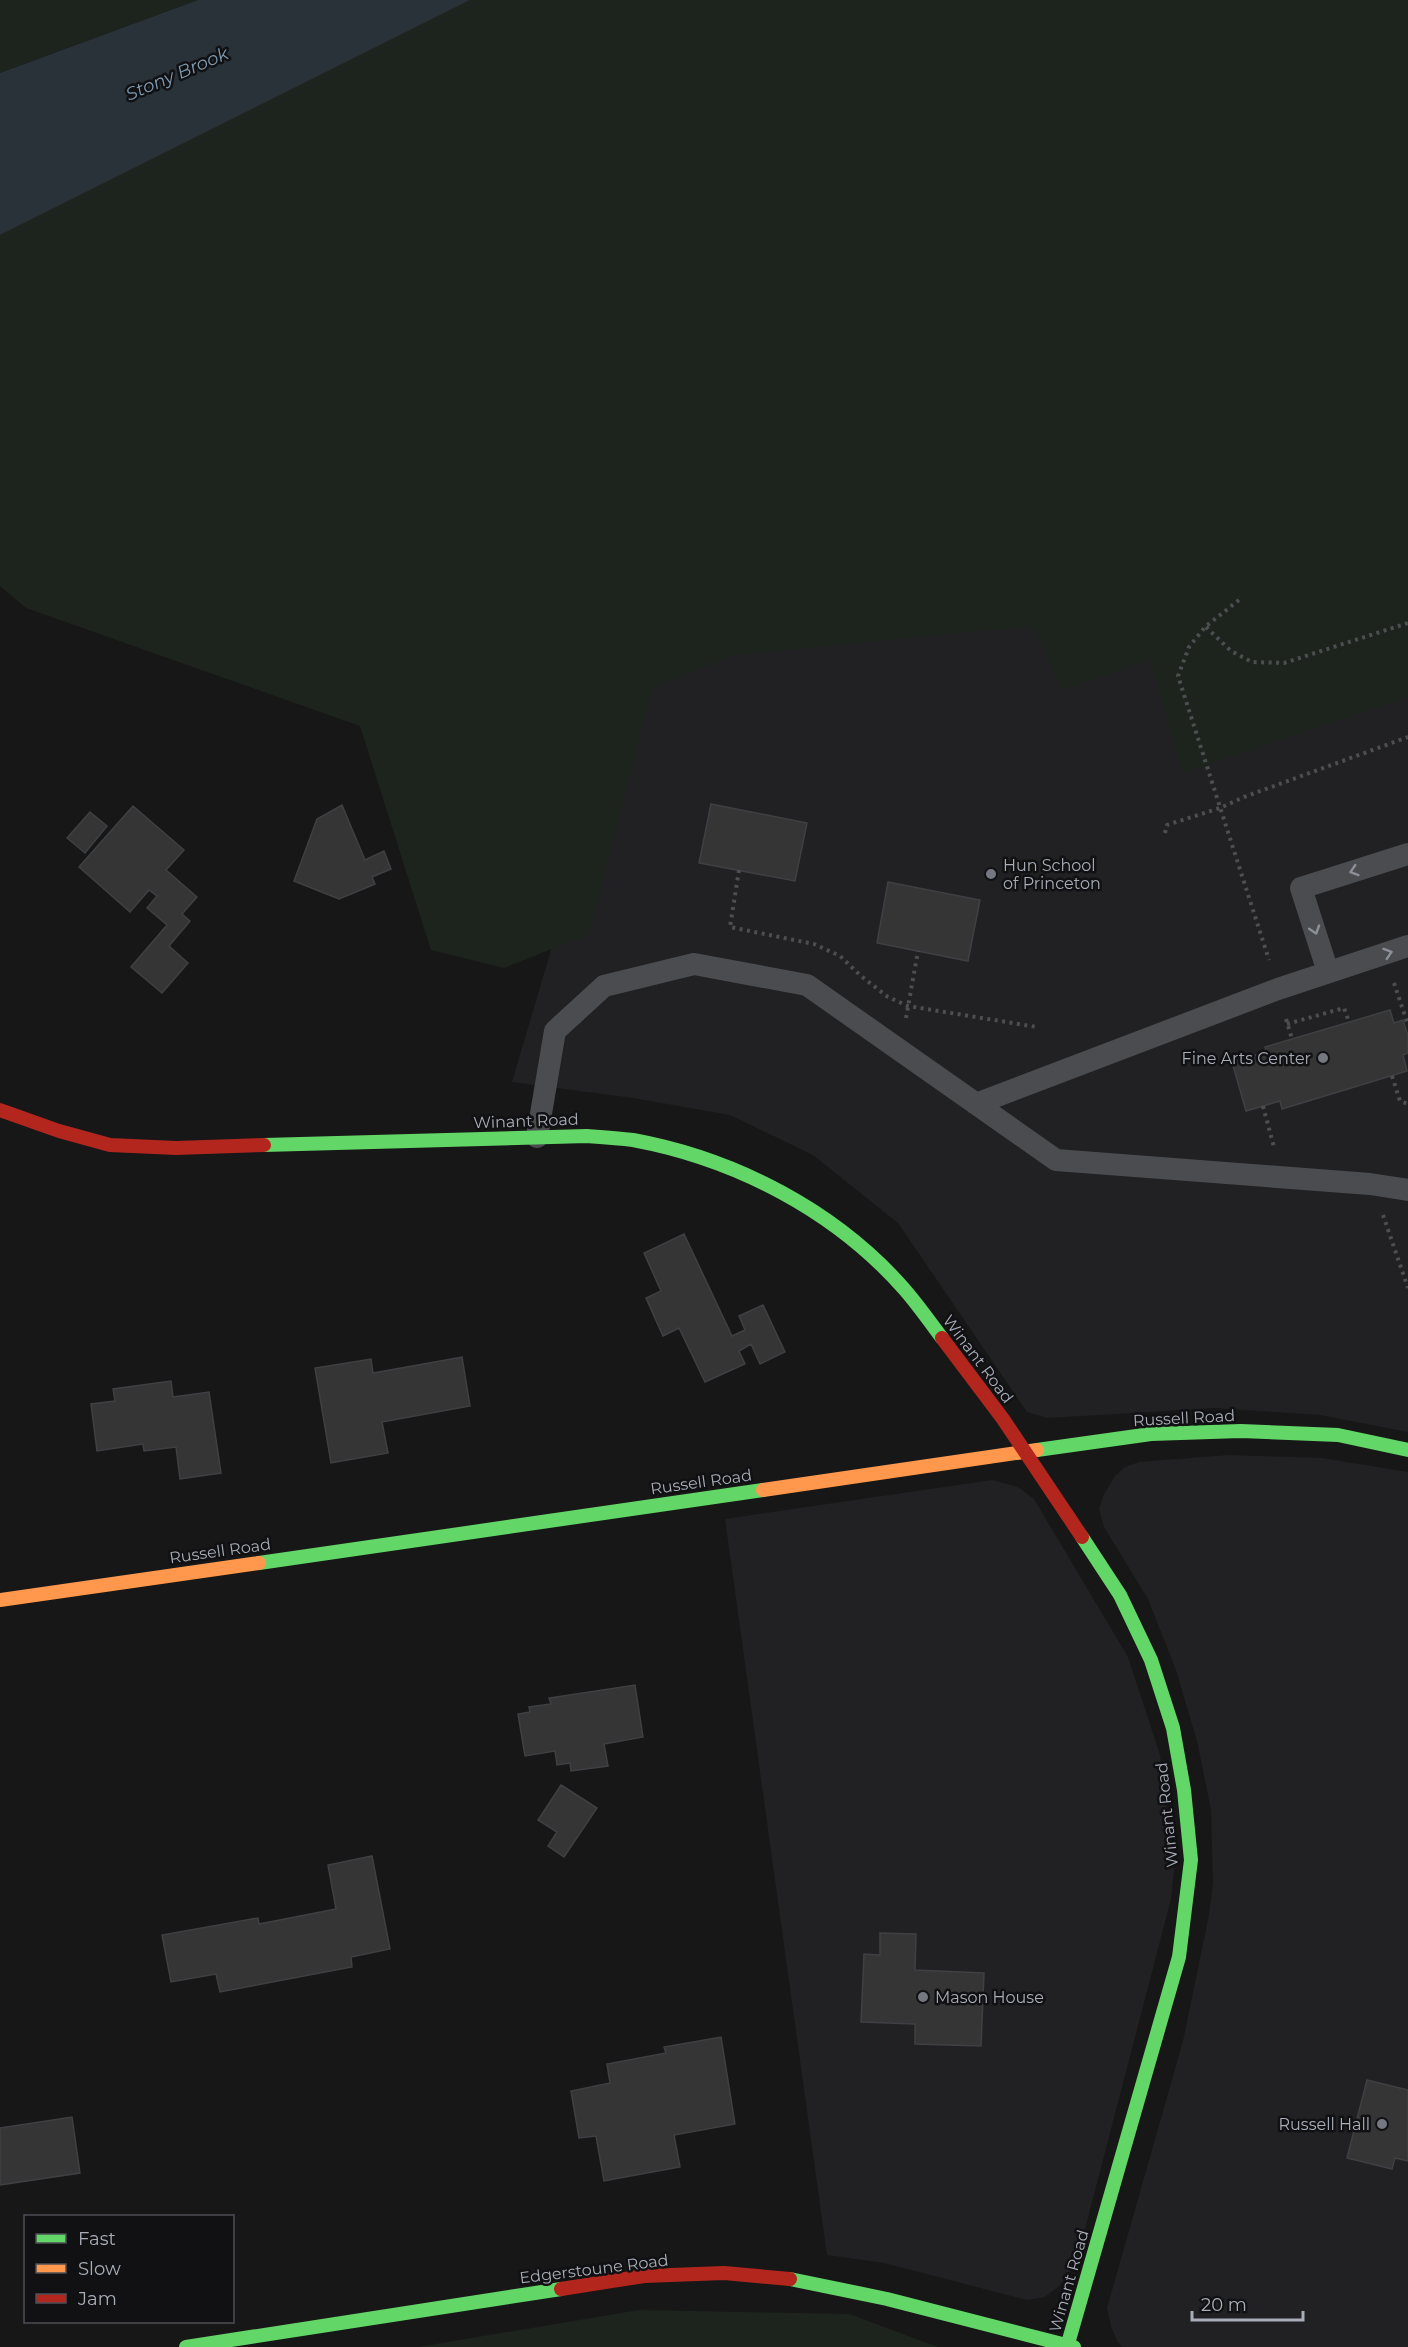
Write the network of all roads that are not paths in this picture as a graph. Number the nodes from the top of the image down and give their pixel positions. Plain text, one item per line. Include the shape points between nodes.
1 (1408, 854) edge
2 (1408, 946) edge
3 (1328, 972) junction
4 (976, 1104) junction
5 (0, 1110) edge
6 (537, 1137) junction
7 (1408, 1190) edge
8 (1408, 1450) edge
9 (1025, 1452) junction
10 (0, 1600) edge
11 (1070, 2346) edge
12 (186, 2347) edge

1 -> 3 lane via 1301,888
3 -> 2 lane
3 - 4 lane
4 - 6 lane via 807,986 694,964 604,986 555,1031
4 - 7 lane via 1056,1160
5 - 6 street, Winant Road via 110,1145 176,1148
6 - 9 street, Winant Road via 632,1140 693,1155 746,1174 802,1203 859,1245 905,1290
8 - 9 street, Russell Road via 1338,1435 1241,1431 1151,1434
9 - 10 street, Russell Road
9 - 11 street, Winant Road via 1120,1595 1151,1660 1173,1728 1191,1860 1179,1958
11 - 12 street, Edgerstoune Road via 803,2280 724,2273 644,2276

